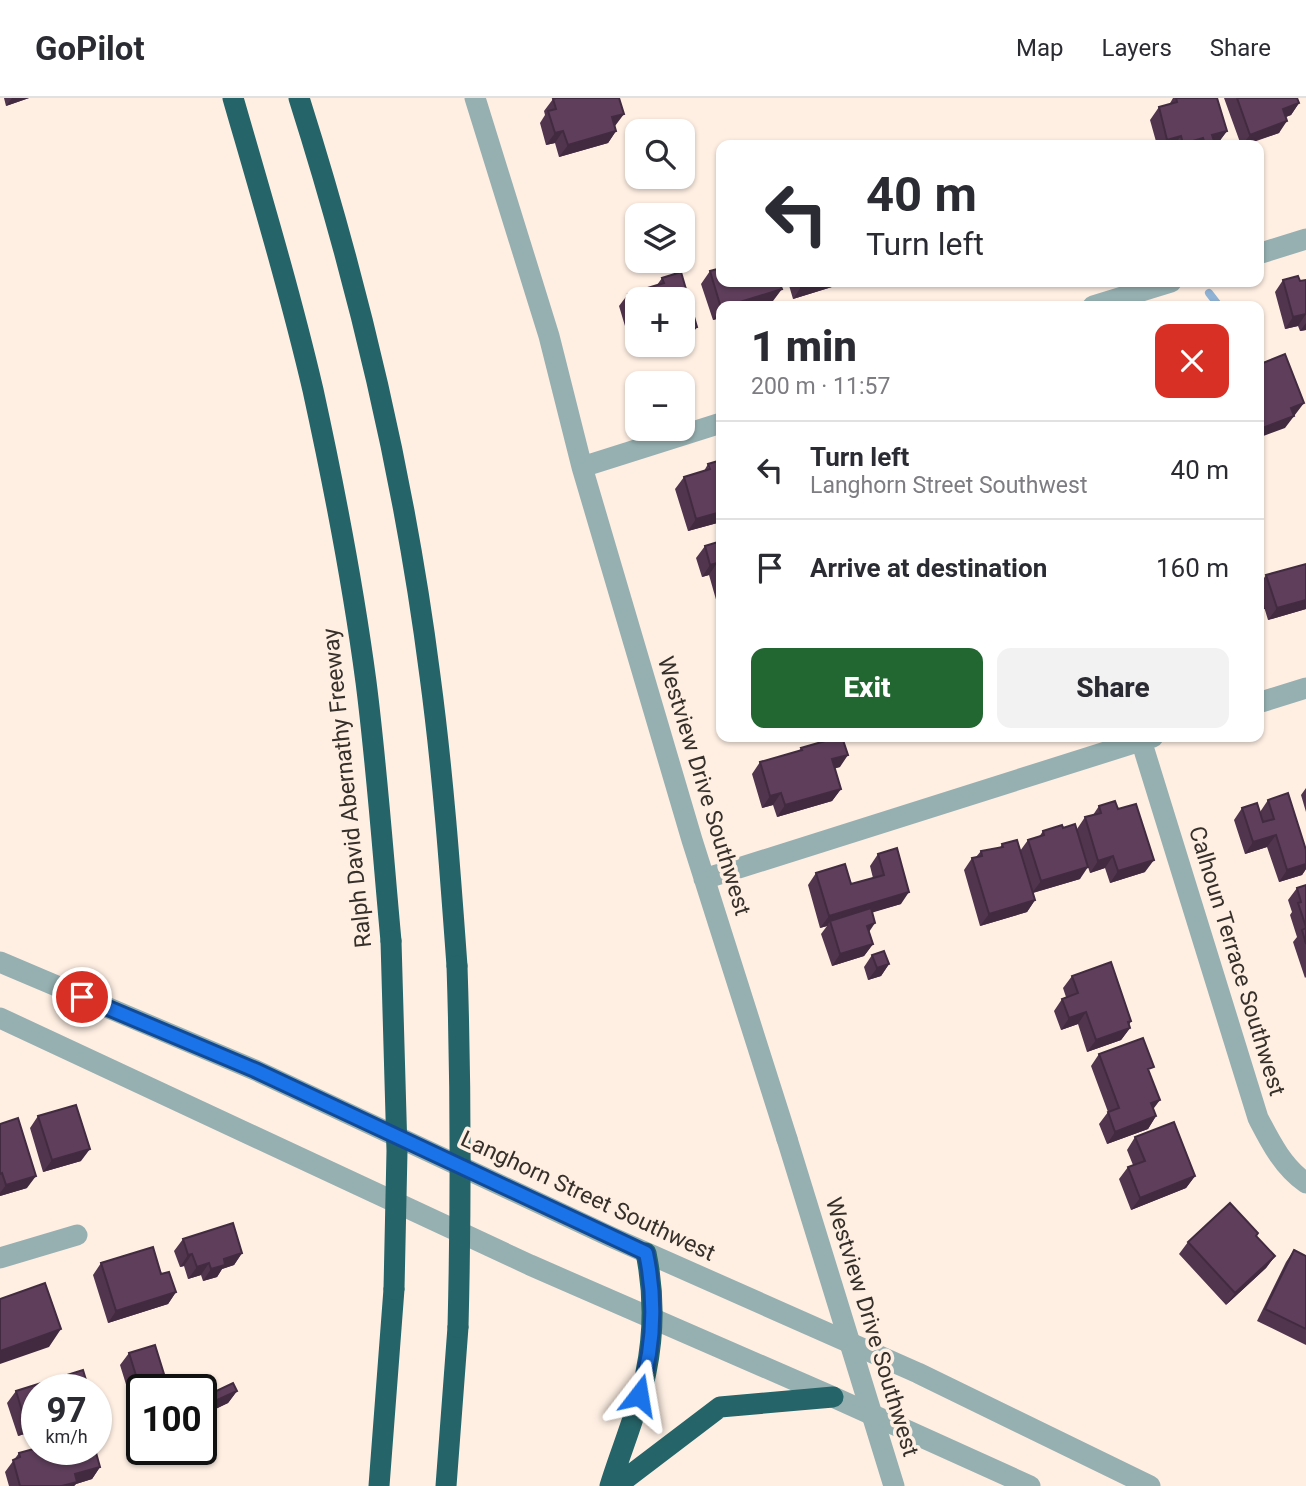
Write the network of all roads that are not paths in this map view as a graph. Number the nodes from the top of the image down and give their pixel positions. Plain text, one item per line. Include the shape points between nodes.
1 (233, 98) edge
2 (299, 98) edge
3 (475, 98) edge
4 (1306, 239) edge
5 (1264, 252) edge
6 (1155, 287) edge
7 (1109, 301) edge
8 (716, 425) edge
9 (582, 467) junction
10 (1306, 688) edge
11 (1264, 701) edge
12 (1138, 742) edge
13 (1148, 742) edge
14 (704, 879) junction
15 (0, 962) edge
16 (0, 1018) edge
17 (1306, 1183) edge
18 (78, 1235) dead end
19 (646, 1253) junction
20 (0, 1258) edge
21 (652, 1317) junction
22 (832, 1396) junction
23 (379, 1486) edge
24 (446, 1486) edge
25 (610, 1486) edge
26 (616, 1486) edge
27 (894, 1486) edge
28 (1030, 1486) edge
29 (1150, 1486) edge

1 - 23 highway, Ralph David Abernathy Freeway, bridge via 312,388 365,681 377,782 391,941 397,1151 394,1289
2 - 24 highway, bridge via 354,284 381,398 408,531 444,794 457,966 461,1156 458,1327
3 - 9 street, Westview Drive Southwest via 549,336
4 - 5 street
6 - 7 street
8 - 9 street
9 - 14 street, Westview Drive Southwest
10 - 11 street
12 - 14 street
13 - 17 street, Calhoun Terrace Southwest via 1258,1118 1275,1152
14 - 27 street, Westview Drive Southwest, bridge
15 - 19 street, Langhorn Street Southwest via 255,1070
16 - 21 street
18 - 20 street
19 - 21 highway
19 - 29 street, Langhorn Street Southwest via 918,1373
21 - 22 street
21 - 25 highway via 646,1372
22 - 26 highway via 720,1407
22 - 28 street

